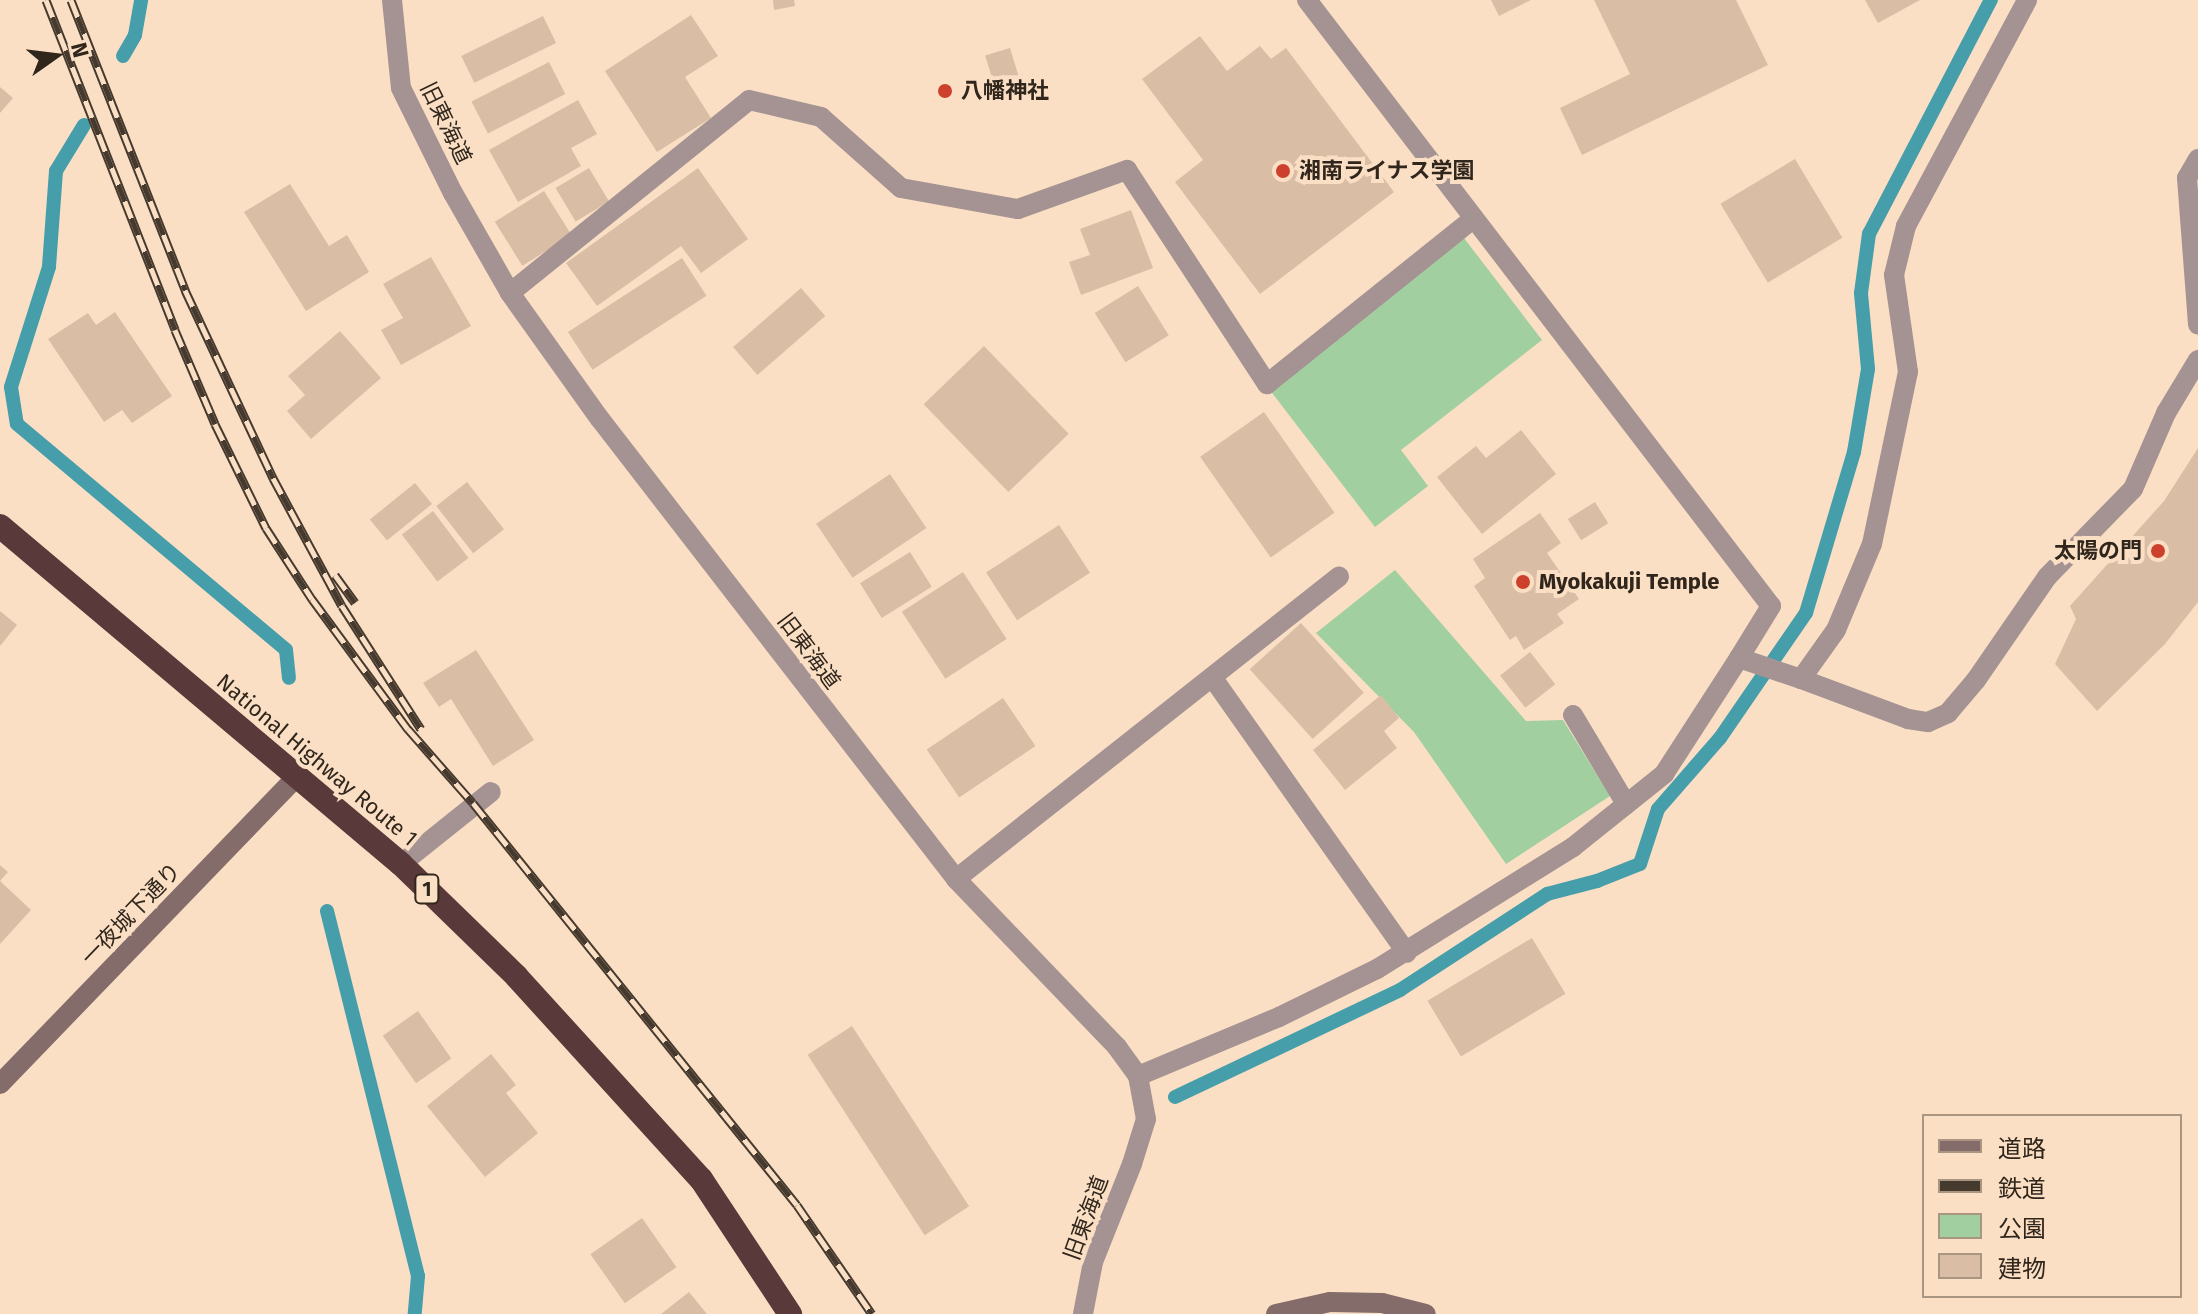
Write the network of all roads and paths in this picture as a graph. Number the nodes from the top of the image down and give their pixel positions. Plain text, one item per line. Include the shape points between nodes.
1 (392, 0) edge
2 (1307, 0) edge
3 (2027, 0) edge
4 (2198, 159) edge
5 (1474, 218) junction
6 (510, 293) junction
7 (2198, 325) edge
8 (2198, 360) edge
9 (0, 526) edge
10 (1339, 576) dead end
11 (1741, 658) junction
12 (1800, 678) junction
13 (1217, 684) dead end
14 (1573, 715) dead end
15 (296, 778) junction
16 (491, 792) dead end
17 (1626, 804) junction
18 (401, 864) junction
19 (956, 879) junction
20 (1407, 953) junction
21 (1138, 1076) junction
22 (0, 1084) edge
23 (790, 1314) edge
24 (1083, 1314) edge
25 (1276, 1314) edge
26 (1426, 1314) edge

1 - 6 street, 旧東海道 via 401,88
2 - 5 street
3 - 12 street via 1906,226 1894,275 1908,372 1882,503 1872,544 1836,630
4 - 7 street via 2187,178
5 - 6 street via 1267,384 1127,170 1018,209 901,188 821,117 749,100
5 - 11 street via 1771,606
6 - 19 street, 旧東海道 via 600,419
8 - 12 street via 2166,413 2133,489 2047,577 1948,713 1928,722 1908,719
9 - 15 highway, National Highway Route 1 / 1
10 - 19 street
11 - 12 street
11 - 17 street via 1664,774
13 - 20 street
14 - 17 street
15 - 18 highway, National Highway Route 1 / 1
15 - 22 street, 一夜城下通り
16 - 18 street
17 - 20 street via 1573,847
18 - 23 highway, National Highway Route 1 / 1 via 516,976 701,1179
19 - 21 street, 旧東海道 via 1117,1047
20 - 21 street via 1279,1017
21 - 24 street, 旧東海道 via 1146,1119 1093,1262
25 - 26 street via 1330,1302 1382,1303

